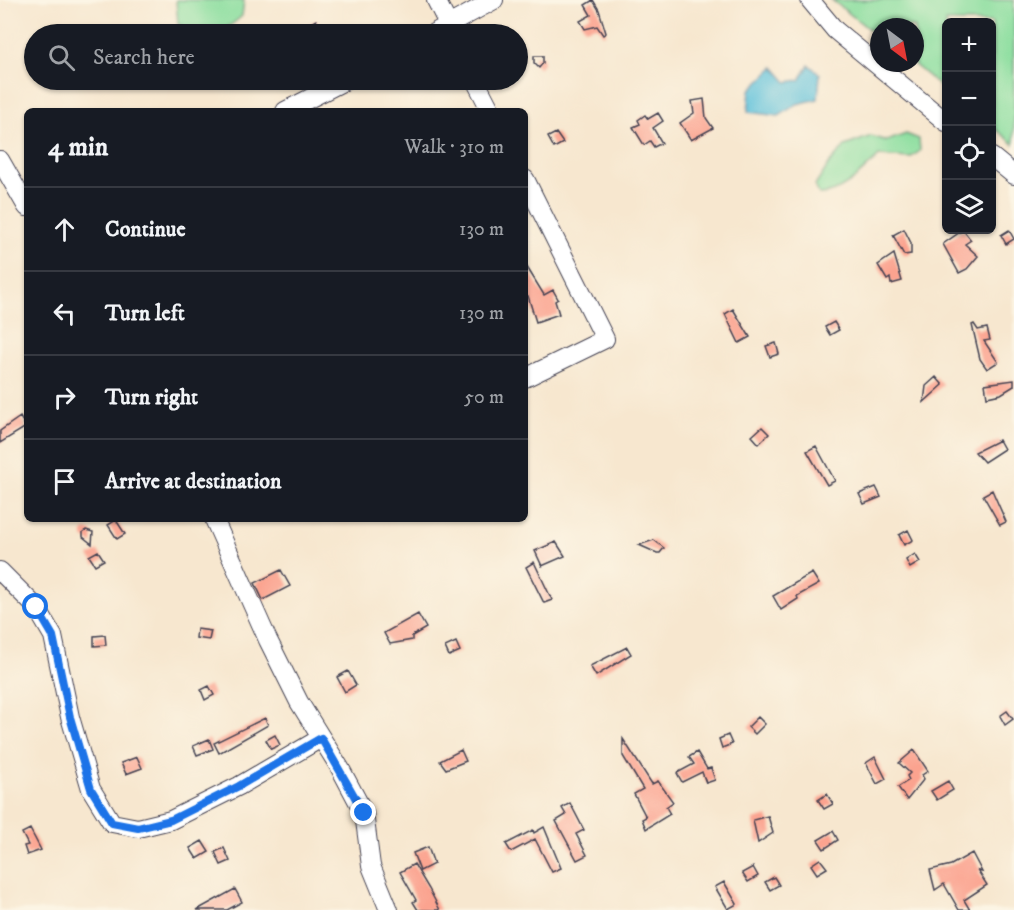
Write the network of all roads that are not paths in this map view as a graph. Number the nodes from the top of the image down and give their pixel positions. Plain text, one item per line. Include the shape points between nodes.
1 (435, 0) edge
2 (495, 0) edge
3 (810, 0) edge
4 (448, 24) edge
5 (460, 24) edge
6 (326, 90) edge
7 (480, 90) edge
8 (291, 108) edge
9 (489, 108) edge
10 (942, 119) edge
11 (0, 160) edge
12 (996, 161) edge
13 (1014, 175) edge
14 (528, 185) edge
15 (24, 202) edge
16 (528, 377) edge
17 (215, 522) edge
18 (0, 570) edge
19 (321, 738) junction
20 (389, 910) edge

1 - 4 street
2 - 5 street
3 - 10 street via 835,30
6 - 8 street
7 - 9 street
11 - 15 street
12 - 13 street
14 - 16 street via 605,339
17 - 19 street via 268,640
18 - 19 street via 36,607 53,636 70,717 91,789 112,823 138,828 171,820
19 - 20 street via 364,813 371,866

